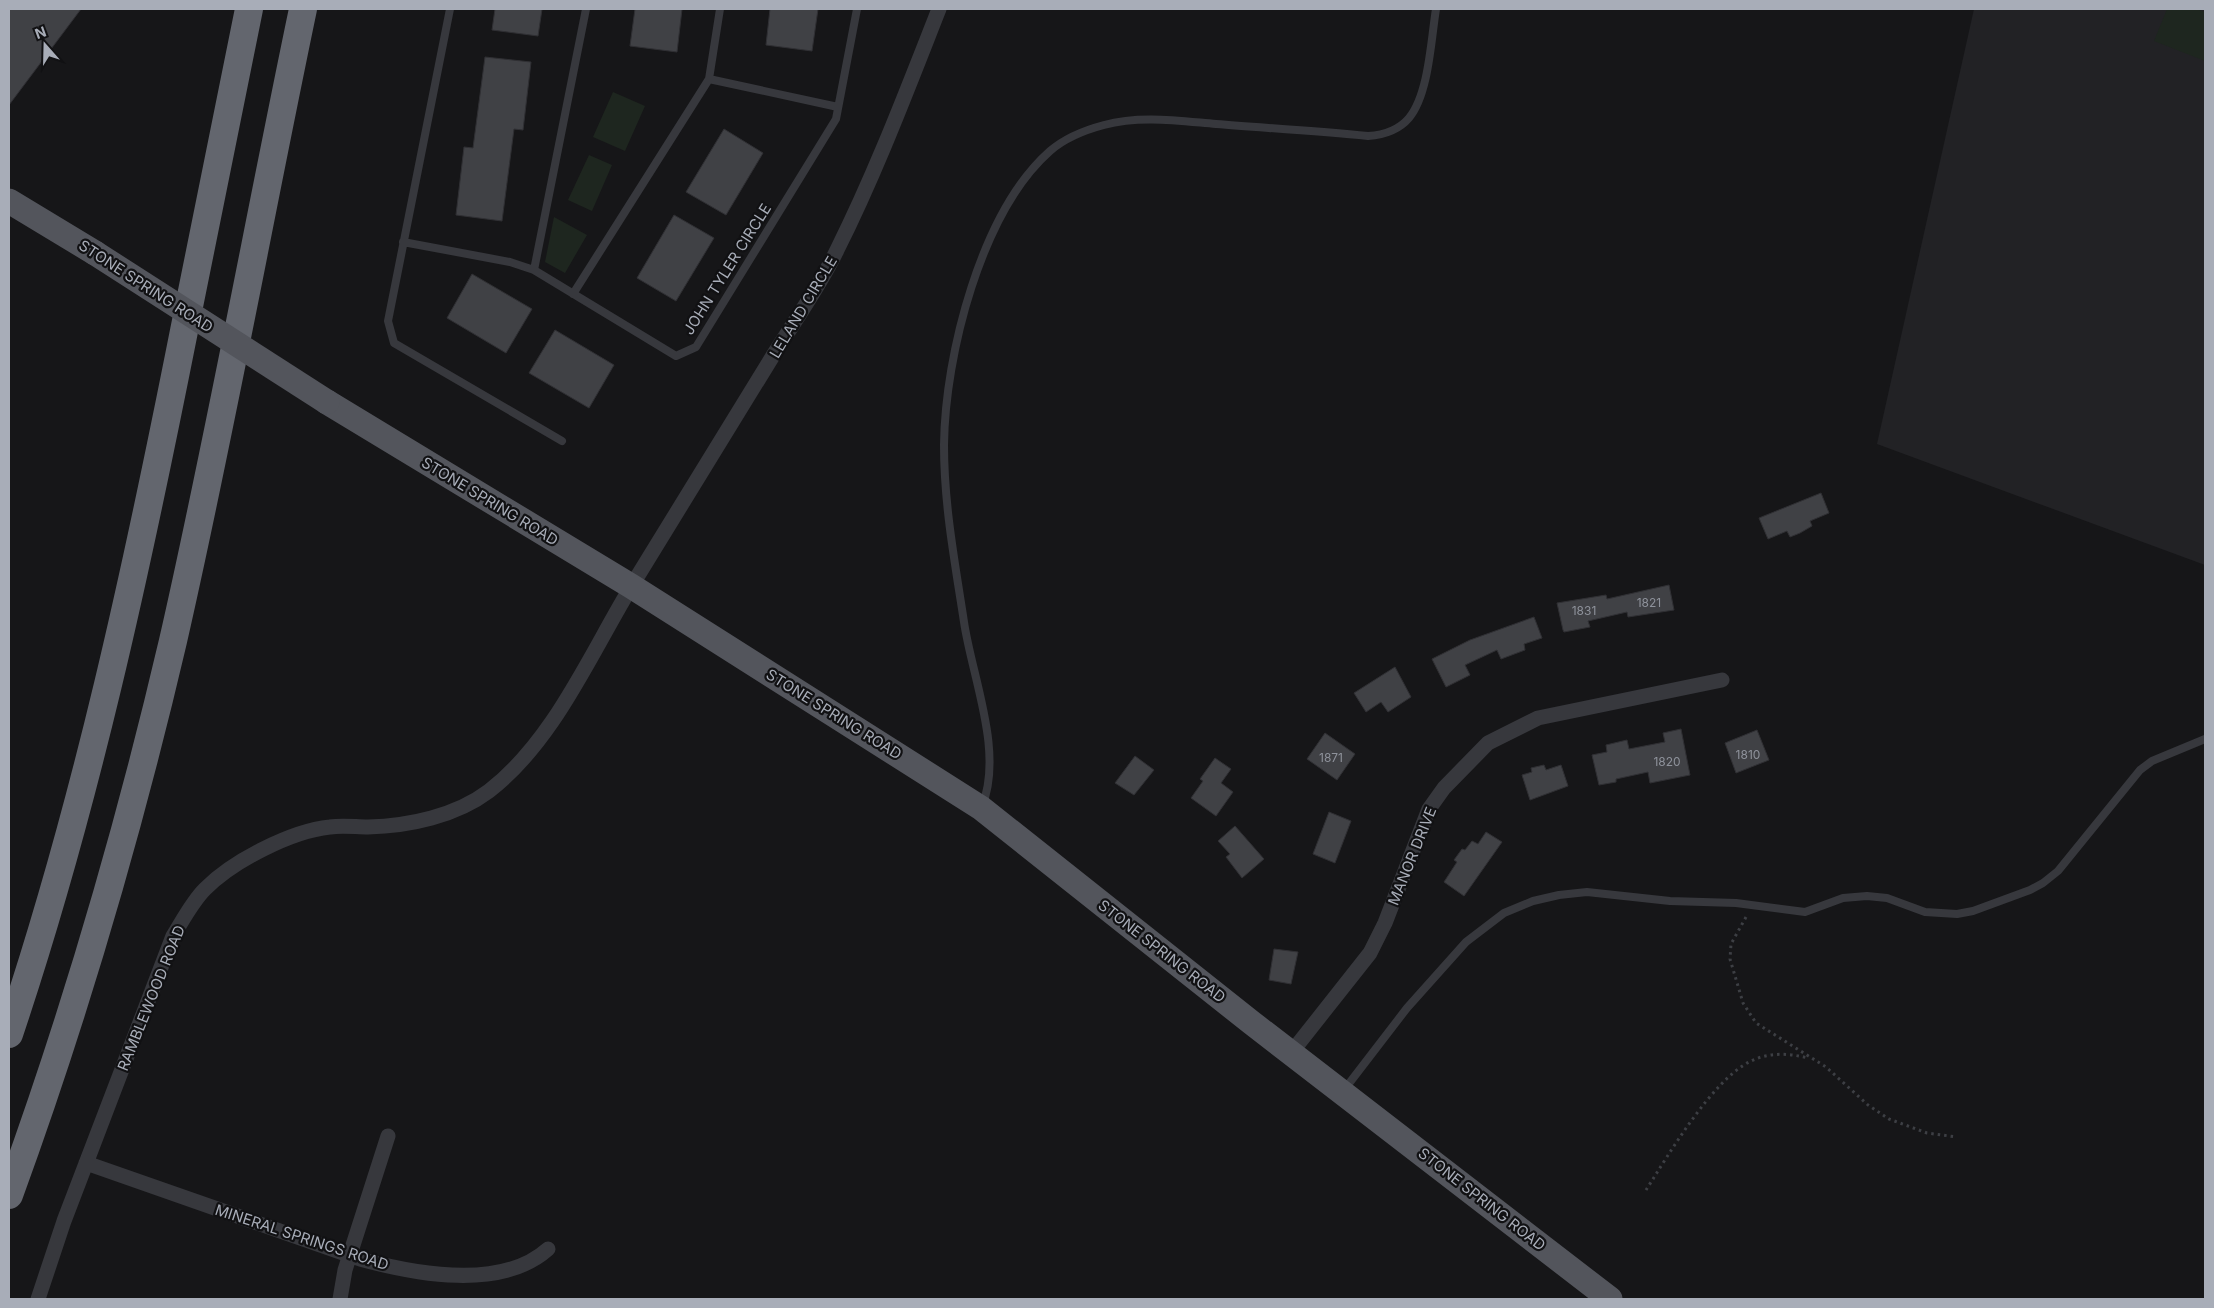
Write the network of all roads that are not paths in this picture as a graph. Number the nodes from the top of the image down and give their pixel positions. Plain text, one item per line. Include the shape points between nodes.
1 (249, 9) edge
2 (303, 9) edge
3 (450, 9) edge
4 (586, 9) edge
5 (720, 9) edge
6 (857, 9) edge
7 (938, 9) edge
8 (1436, 9) edge
9 (709, 79) junction
10 (838, 107) junction
11 (9, 201) edge
12 (404, 242) junction
13 (534, 270) junction
14 (574, 294) junction
15 (562, 441) dead end
16 (631, 586) junction
17 (1722, 680) dead end
18 (2205, 739) edge
19 (981, 808) junction
20 (9, 1034) edge
21 (1291, 1053) junction
22 (1343, 1092) junction
23 (388, 1136) dead end
24 (86, 1163) junction
25 (9, 1195) edge
26 (548, 1249) dead end
27 (350, 1255) junction
28 (38, 1299) edge
29 (340, 1299) edge
30 (1610, 1299) edge

1 - 20 highway via 101,717 56,884
2 - 25 highway via 202,505 148,743 96,936
3 - 12 lane
4 - 13 lane
5 - 9 lane
6 - 10 lane, JOHN TYLER CIRCLE
7 - 16 street, LELAND CIRCLE via 897,118 836,253
8 - 19 lane via 1418,101 1409,118 1389,132 1368,136 1174,121 1113,122 1077,134 1057,146 1030,172 1005,208 986,247 960,328 950,370 945,415 945,484 953,551 990,749 989,781
9 - 10 lane
9 - 14 lane
10 - 14 lane, JOHN TYLER CIRCLE via 836,119 696,347 676,356
11 - 16 main road, STONE SPRING ROAD, bridge via 96,253 327,402
12 - 13 lane, JOHN TYLER CIRCLE via 510,262
12 - 15 lane via 388,321 394,344
13 - 14 lane, JOHN TYLER CIRCLE
16 - 19 main road, STONE SPRING ROAD
16 - 24 street, RAMBLEWOOD ROAD via 588,664 533,747 507,776 485,794 426,820 386,826 329,826 294,836 228,870 205,889 173,936
17 - 21 street, MANOR DRIVE via 1538,718 1488,742 1444,788 1429,810 1370,953
18 - 22 lane via 2147,764 2058,871 2043,883 2013,898 1973,911 1925,912 1887,898 1867,896 1843,898 1805,912 1588,892 1548,897 1513,908 1466,942 1407,1008
19 - 21 main road, STONE SPRING ROAD
21 - 22 main road, STONE SPRING ROAD
22 - 30 main road, STONE SPRING ROAD
23 - 27 street
24 - 27 street, MINERAL SPRINGS ROAD
24 - 28 street, RAMBLEWOOD ROAD
26 - 27 street, MINERAL SPRINGS ROAD via 532,1262 517,1268 461,1276 390,1267
27 - 29 street

